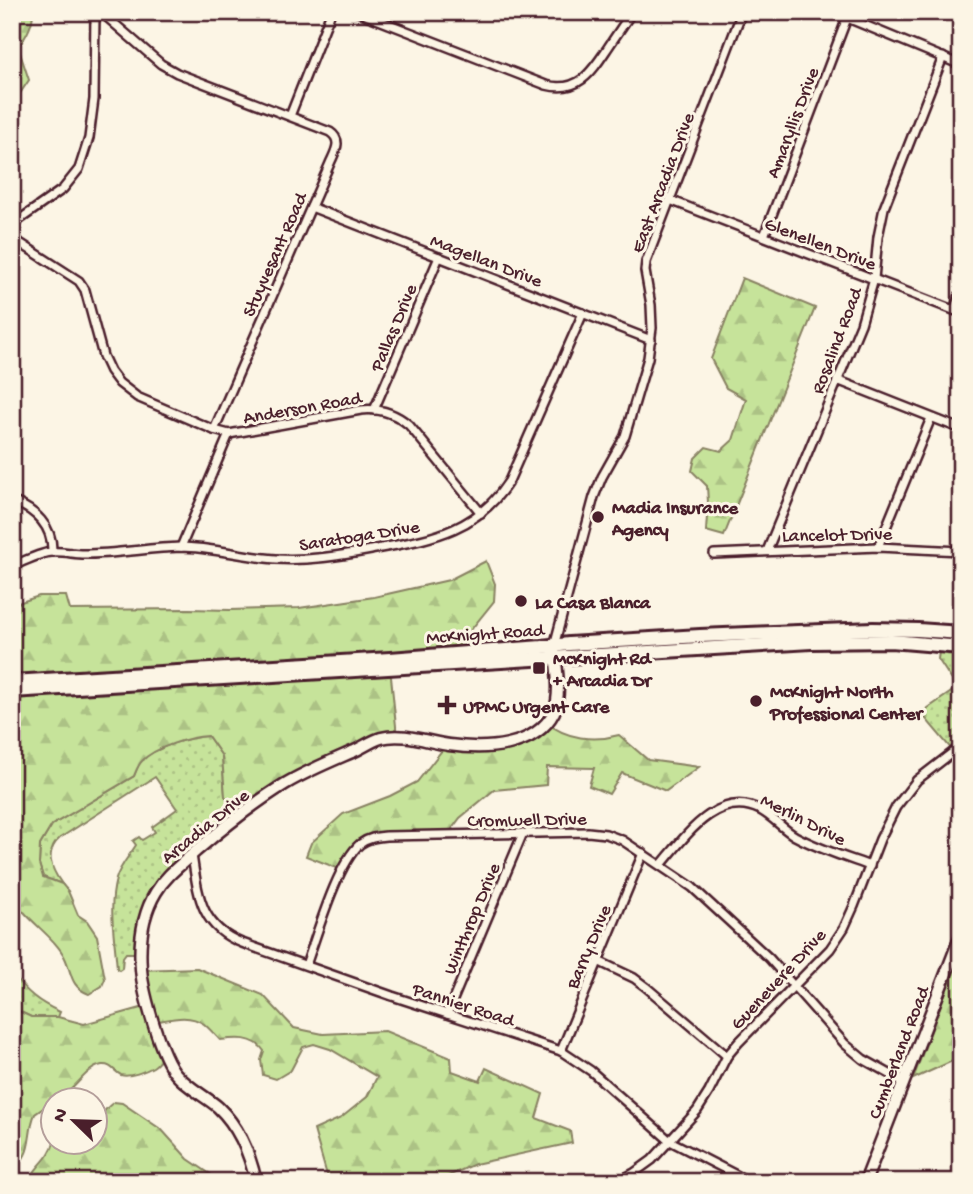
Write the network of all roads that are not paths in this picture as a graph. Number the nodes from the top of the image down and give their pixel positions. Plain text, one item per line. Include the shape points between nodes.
1 (98, 12) edge
2 (331, 12) edge
3 (358, 12) edge
4 (632, 12) edge
5 (742, 12) edge
6 (833, 12) edge
7 (847, 18) junction
8 (943, 57) junction
9 (961, 65) edge
10 (290, 116) junction
11 (670, 200) junction
12 (311, 207) junction
13 (12, 225) edge
14 (12, 235) edge
15 (764, 236) junction
16 (439, 257) junction
17 (874, 279) junction
18 (961, 292) edge
19 (957, 312) edge
20 (583, 313) junction
21 (651, 340) junction
22 (838, 380) junction
23 (374, 410) junction
24 (931, 418) junction
25 (961, 429) edge
26 (214, 430) junction
27 (229, 434) junction
28 (12, 501) edge
29 (481, 513) junction
30 (181, 547) junction
31 (878, 547) junction
32 (767, 551) junction
33 (961, 551) edge
34 (51, 552) junction
35 (714, 554) dead end
36 (12, 566) edge
37 (961, 633) edge
38 (961, 647) edge
39 (553, 654) junction
40 (12, 682) edge
41 (12, 691) edge
42 (961, 746) edge
43 (523, 833) junction
44 (643, 853) junction
45 (192, 855) junction
46 (661, 865) junction
47 (870, 866) junction
48 (961, 935) edge
49 (598, 961) junction
50 (306, 965) junction
51 (794, 986) junction
52 (447, 1014) junction
53 (561, 1051) junction
54 (727, 1056) junction
55 (904, 1082) junction
56 (670, 1141) junction
57 (256, 1182) edge
58 (617, 1182) edge
59 (750, 1182) edge
60 (865, 1182) edge

1 - 10 street, Stuyvesant Road via 170,70
1 - 13 street via 94,99 79,169 63,189
2 - 10 street
3 - 4 street via 561,87 575,84 592,71
5 - 11 street, East Arcadia Drive
6 - 7 street
7 - 8 street
7 - 15 street, Amaryllis Drive
8 - 9 street
8 - 17 street, Rosalind Road via 884,208
10 - 12 street, Stuyvesant Road via 334,134 337,142
11 - 15 street, Glenellen Drive
11 - 21 street, East Arcadia Drive via 646,262
12 - 16 street, Magellan Drive
12 - 26 street, Stuyvesant Road
14 - 26 street, Anderson Road via 81,283 106,362 125,388
15 - 17 street, Glenellen Drive
16 - 20 street, Magellan Drive
16 - 23 street, Pallas Drive
17 - 19 street, Glenellen Drive
17 - 22 street, Rosalind Road
18 - 19 street
20 - 21 street, Magellan Drive
20 - 29 street, Saratoga Drive via 509,481
21 - 39 street, East Arcadia Drive via 625,436 594,497
22 - 24 street
22 - 32 street, Rosalind Road
23 - 27 street, Anderson Road
23 - 29 street, Anderson Road via 409,425
24 - 25 street
24 - 31 street
26 - 27 street, Anderson Road
27 - 30 street
28 - 34 street via 40,518 50,536
29 - 30 street, Saratoga Drive via 431,538 314,559
30 - 34 street, Saratoga Drive
31 - 32 street, Lancelot Drive
31 - 33 street, Lancelot Drive
32 - 35 street, Lancelot Drive
34 - 36 street, Saratoga Drive
37 - 39 highway, McKnight Road via 848,629 689,636
38 - 39 highway, McKnight Road via 842,641
39 - 40 highway, McKnight Road
39 - 41 highway, McKnight Road
39 - 45 street, Arcadia Drive via 546,722 527,737 497,747 380,738 285,784
42 - 47 street, Guenevere Drive via 902,797
43 - 44 street, Cromwell Drive via 606,834
43 - 50 street, Cromwell Drive via 368,839 355,849 342,870
43 - 52 street, Winthrop Drive
44 - 46 street, Cromwell Drive
44 - 49 street, Barry Drive
45 - 50 street, Pannier Road via 204,909 218,930 233,940
45 - 57 street, Arcadia Drive via 165,880 146,915 141,943 145,992 170,1065 232,1123
46 - 47 street, Merlin Drive via 701,821 737,806 762,811 799,838
46 - 51 street, Cromwell Drive via 705,898
47 - 51 street, Guenevere Drive via 837,939
48 - 55 street, Cumberland Road
49 - 53 street, Barry Drive
49 - 54 street via 634,978
50 - 52 street, Pannier Road
51 - 54 street, Guenevere Drive
51 - 55 street, Cromwell Drive via 853,1051
52 - 53 street, Pannier Road
53 - 56 street, Pannier Road via 591,1071
54 - 56 street, Guenevere Drive via 703,1103
55 - 60 street, Cumberland Road
56 - 58 street, Guenevere Drive via 643,1168
56 - 59 street, Pannier Road

